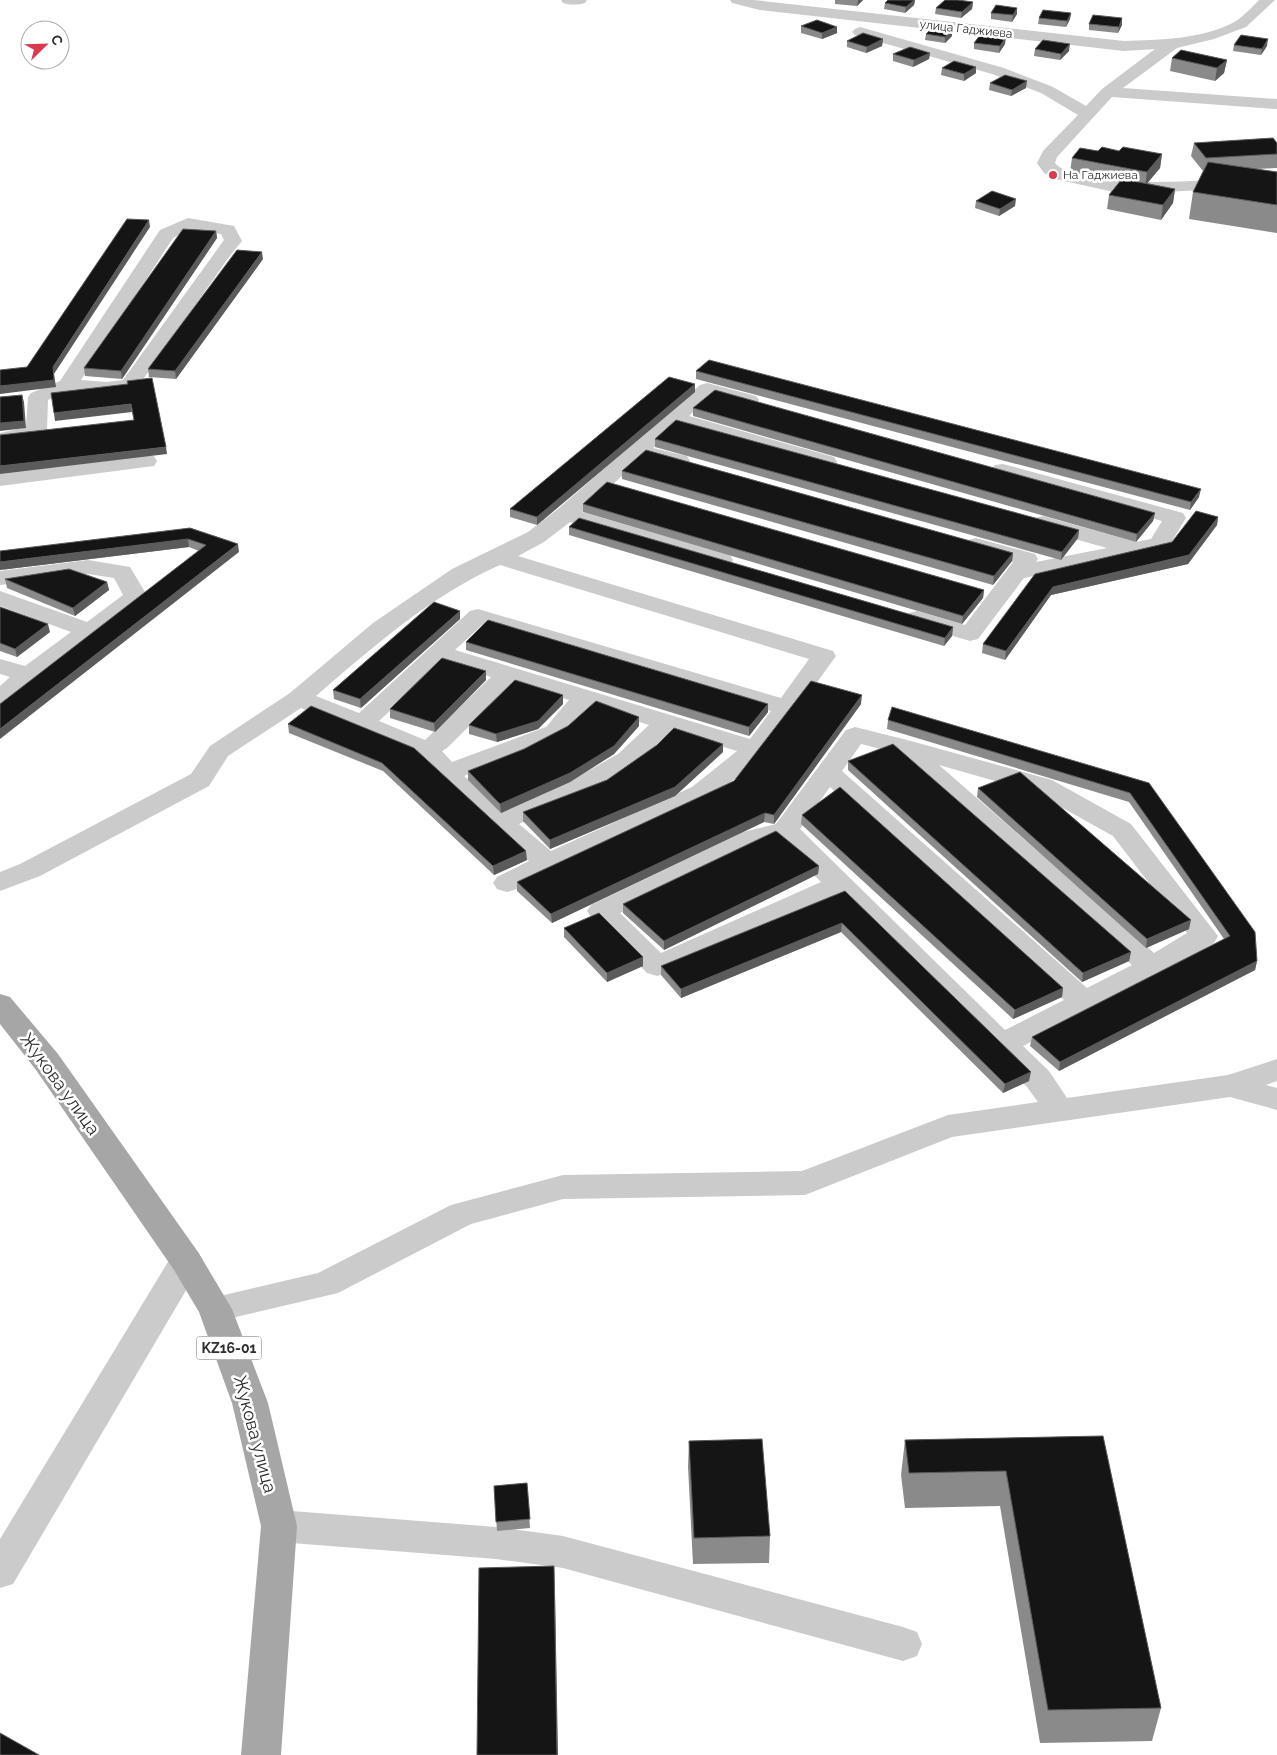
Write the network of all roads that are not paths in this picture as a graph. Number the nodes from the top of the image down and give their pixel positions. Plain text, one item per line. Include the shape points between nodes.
1 (568, 0) edge
2 (580, 0) edge
3 (737, 0) edge
4 (1248, 1) dead end
5 (1270, 3) edge
6 (760, 6) junction
7 (1172, 44) junction
8 (1108, 92) junction
9 (1277, 104) edge
10 (1087, 113) junction
11 (1277, 181) edge
12 (66, 386) junction
13 (764, 404) edge
14 (674, 418) junction
15 (0, 439) edge
16 (638, 450) junction
17 (146, 462) dead end
18 (984, 465) edge
19 (695, 466) edge
20 (846, 467) edge
21 (0, 479) edge
22 (566, 514) junction
23 (1019, 516) edge
24 (960, 540) edge
25 (1135, 549) junction
26 (498, 557) junction
27 (744, 567) edge
28 (1016, 573) junction
29 (0, 578) edge
30 (0, 598) edge
31 (895, 611) edge
32 (90, 631) junction
33 (439, 652) junction
34 (0, 666) edge
35 (508, 674) junction
36 (28, 675) junction
37 (586, 697) junction
38 (0, 698) edge
39 (299, 698) junction
40 (786, 707) junction
41 (666, 722) junction
42 (363, 723) junction
43 (902, 746) junction
44 (426, 749) junction
45 (756, 749) junction
46 (828, 772) junction
47 (448, 773) junction
48 (500, 822) junction
49 (785, 830) junction
50 (548, 863) junction
51 (0, 882) edge
52 (507, 883) dead end
53 (840, 884) junction
54 (1152, 967) junction
55 (1085, 1002) junction
56 (0, 1004) edge
57 (1002, 1044) junction
58 (1277, 1070) edge
59 (1230, 1086) junction
60 (1277, 1098) edge
61 (1059, 1110) junction
62 (186, 1261) junction
63 (215, 1309) junction
64 (279, 1526) junction
65 (0, 1572) edge
66 (903, 1644) dead end
67 (261, 1755) edge

1 - 2 street
3 - 6 street, улица Гаджиева
4 - 5 street
5 - 7 street via 1241,24 1209,36
6 - 7 street, улица Гаджиева via 1124,46
6 - 10 street, улица Гаджиева via 902,42 998,71 1047,90
7 - 8 street
8 - 9 street
8 - 10 street
10 - 11 street via 1049,155 1046,163 1061,175 1124,187
12 - 12 street via 120,388 130,384 232,241 228,230 188,223 166,234
12 - 15 street via 29,397 36,431
13 - 14 street via 707,389
14 - 16 street
14 - 20 street
16 - 19 street
16 - 22 street via 613,484
17 - 21 street
18 - 25 street via 1175,518 1159,544
22 - 26 street via 536,537
22 - 27 street
23 - 25 street
24 - 28 street via 1027,559
25 - 28 street
26 - 39 street via 460,574 381,628
26 - 40 street via 824,656
28 - 31 street via 989,593 970,634
29 - 32 street via 88,567 122,572 136,597
30 - 32 street
32 - 36 street
33 - 35 street
33 - 40 street via 478,616
33 - 42 street
34 - 36 street
35 - 37 street
35 - 44 street via 438,743
36 - 38 street
37 - 41 street
37 - 47 street via 555,732
39 - 42 street
39 - 51 street via 219,750 200,780 30,870
40 - 45 street
41 - 45 street
41 - 48 street via 627,759 581,786
42 - 44 street
43 - 46 street via 855,735
43 - 54 street
43 - 54 street via 1043,786 1122,830 1204,936
44 - 47 street
45 - 50 street via 701,793
46 - 49 street
46 - 55 street
47 - 48 street
48 - 50 street
49 - 53 street
49 - 53 street via 753,838 601,911 657,966
50 - 52 street
53 - 57 street
54 - 55 street
55 - 57 street
56 - 62 main road, Жукова улица / KZ16-01 via 46,1062
57 - 61 street via 1038,1079
58 - 59 street
59 - 60 street
59 - 61 street
61 - 63 street via 948,1126 805,1183 563,1187 462,1214 326,1284
62 - 63 main road, Жукова улица / KZ16-01
62 - 65 street
63 - 64 main road, Жукова улица / KZ16-01 via 250,1403
64 - 66 street via 496,1543 563,1552
64 - 67 main road, Жукова улица / KZ16-01

